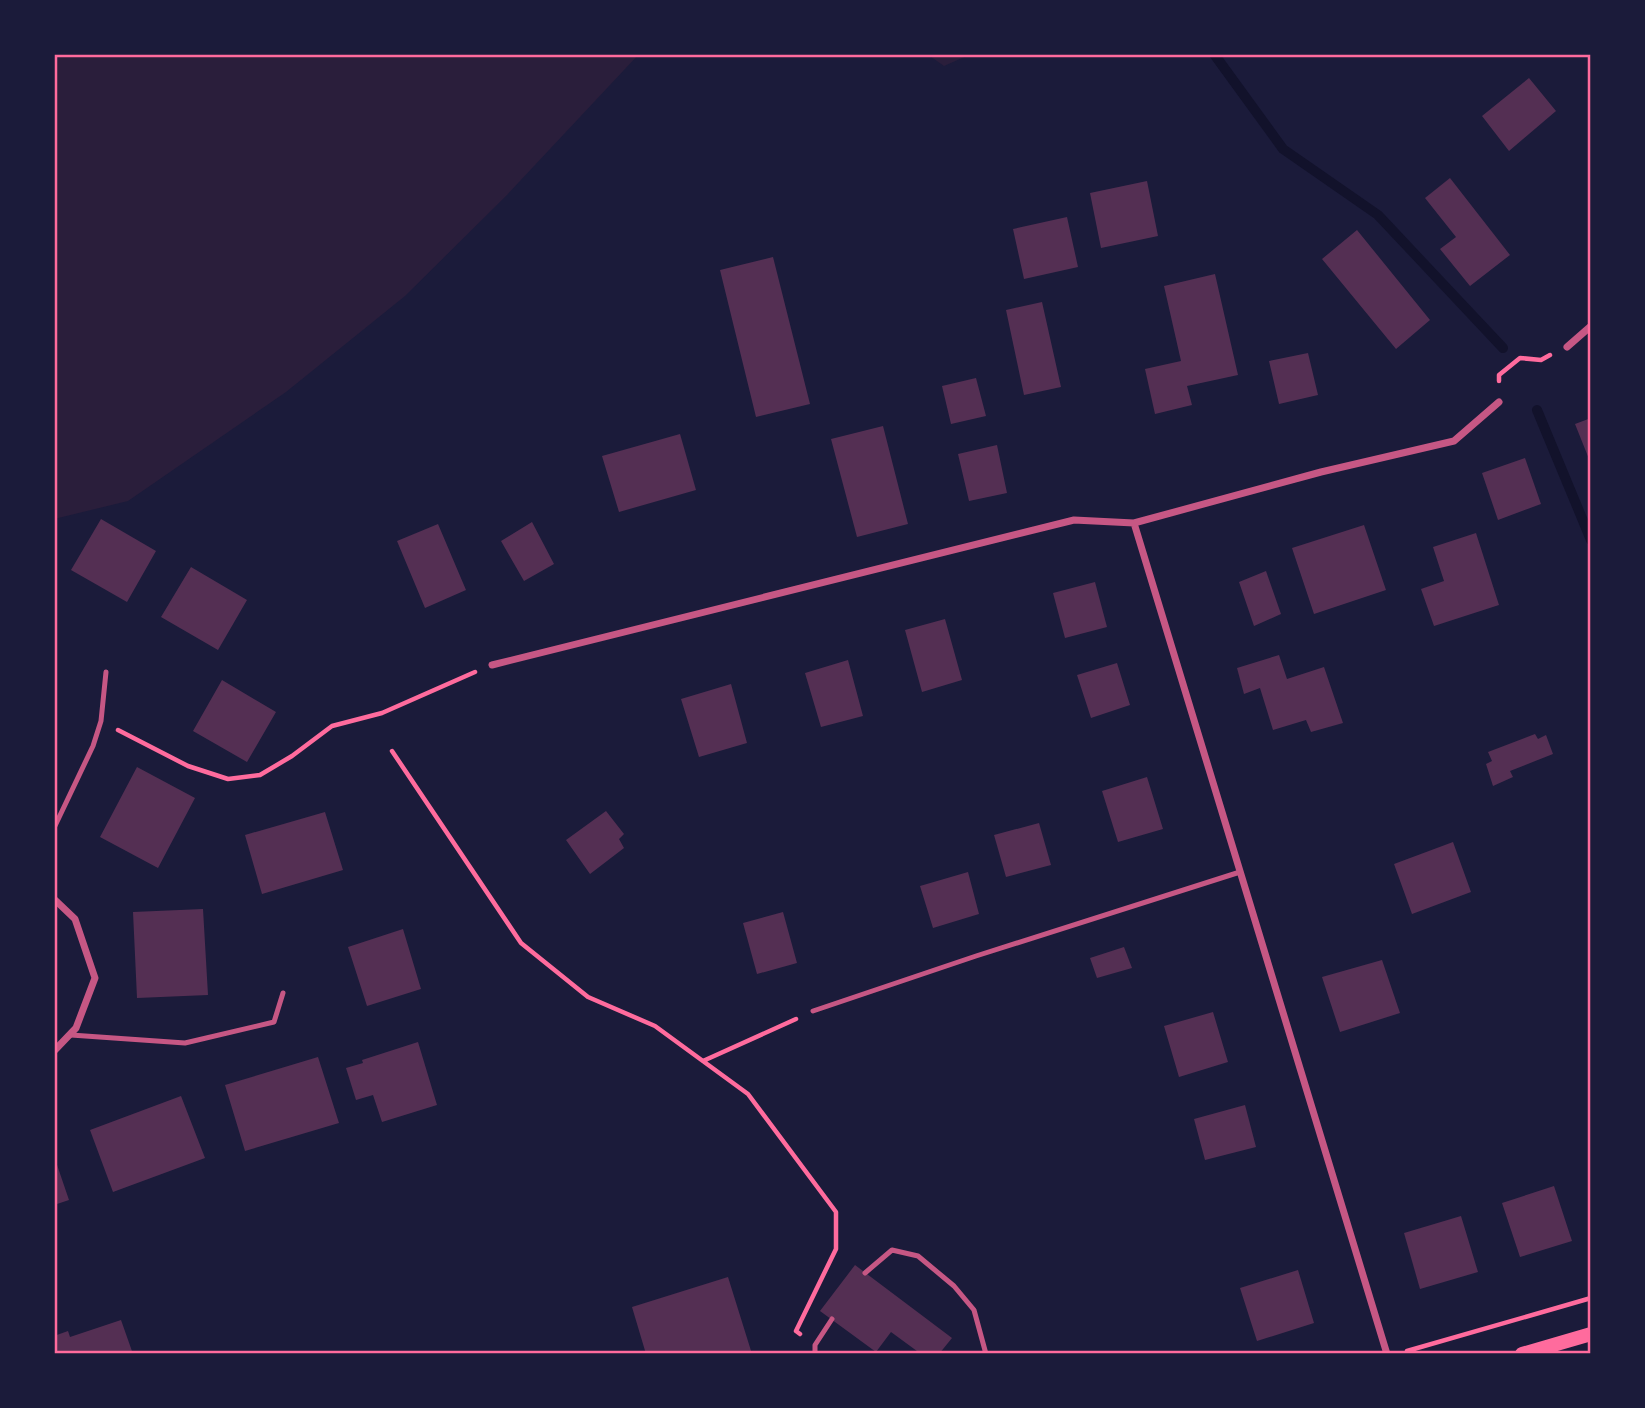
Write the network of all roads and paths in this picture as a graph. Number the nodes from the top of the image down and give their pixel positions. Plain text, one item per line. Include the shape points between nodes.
1 (1591, 326) edge
2 (1567, 347) joint
3 (1499, 402) joint
4 (1134, 523) junction
5 (492, 665) joint
6 (106, 672) dead end
7 (101, 721) junction
8 (392, 751) dead end
9 (54, 828) edge
10 (1240, 872) junction
11 (54, 899) edge
12 (284, 993) dead end
13 (813, 1011) joint
14 (71, 1035) junction
15 (54, 1051) edge
16 (703, 1061) junction
17 (865, 1273) dead end
18 (1591, 1298) edge
19 (832, 1319) dead end
20 (1591, 1334) edge
21 (815, 1345) junction
22 (1550, 1350) edge
23 (815, 1354) edge
24 (986, 1354) edge
25 (1387, 1354) edge
26 (1399, 1354) edge
27 (1522, 1354) edge

1 - 2 street
2 - 3 path via 1541,360 1520,358 1499,375
3 - 4 street via 1454,441
4 - 5 street via 1074,520
4 - 10 street
5 - 7 path via 382,713 331,726 260,775 228,779 188,766
6 - 7 lane
7 - 9 lane
8 - 16 path via 521,943 588,997 655,1026
10 - 13 lane
10 - 25 street
11 - 14 street via 75,919 95,978
12 - 14 lane via 274,1022 185,1043
13 - 16 path
14 - 15 street
16 - 21 path via 748,1094 836,1212 836,1249 796,1331
17 - 24 lane via 892,1250 918,1256 974,1310
18 - 26 path
19 - 21 lane
20 - 22 main road
21 - 23 lane
22 - 27 main road

